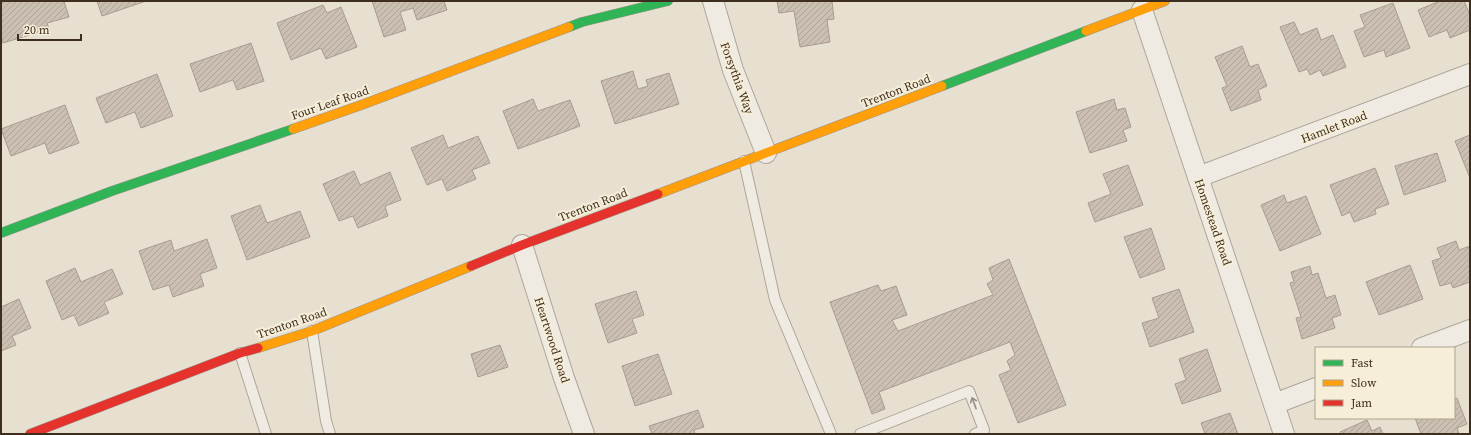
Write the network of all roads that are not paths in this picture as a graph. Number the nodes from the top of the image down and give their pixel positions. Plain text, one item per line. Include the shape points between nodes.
1 (668, 1) edge
2 (712, 1) edge
3 (1165, 1) edge
4 (1142, 10) junction
5 (1470, 74) edge
6 (766, 153) junction
7 (744, 161) junction
8 (1198, 178) junction
9 (1, 233) edge
10 (522, 245) junction
11 (1470, 330) edge
12 (312, 331) junction
13 (1425, 347) edge
14 (240, 353) junction
15 (1315, 388) edge
16 (1274, 404) junction
17 (30, 434) edge
18 (266, 434) edge
19 (330, 434) edge
20 (584, 434) edge
21 (831, 434) edge
22 (860, 434) edge
23 (975, 434) edge
24 (1284, 434) edge

1 - 9 main road, Four Leaf Road via 582,22 364,104 112,191
2 - 6 street, Forsythia Way via 733,70
3 - 4 main road, Trenton Road
4 - 6 main road, Trenton Road
4 - 8 street, Homestead Road
5 - 8 street, Hamlet Road
6 - 7 main road, Trenton Road
7 - 10 main road, Trenton Road
7 - 21 lane via 775,300
8 - 16 street, Homestead Road
10 - 12 main road, Trenton Road
10 - 20 street, Heartwood Road
11 - 13 street
12 - 14 main road, Trenton Road
12 - 19 lane
14 - 17 main road, Trenton Road
14 - 18 lane
15 - 16 street
16 - 24 street, Homestead Road
23 -> 22 lane via 984,430 969,391

